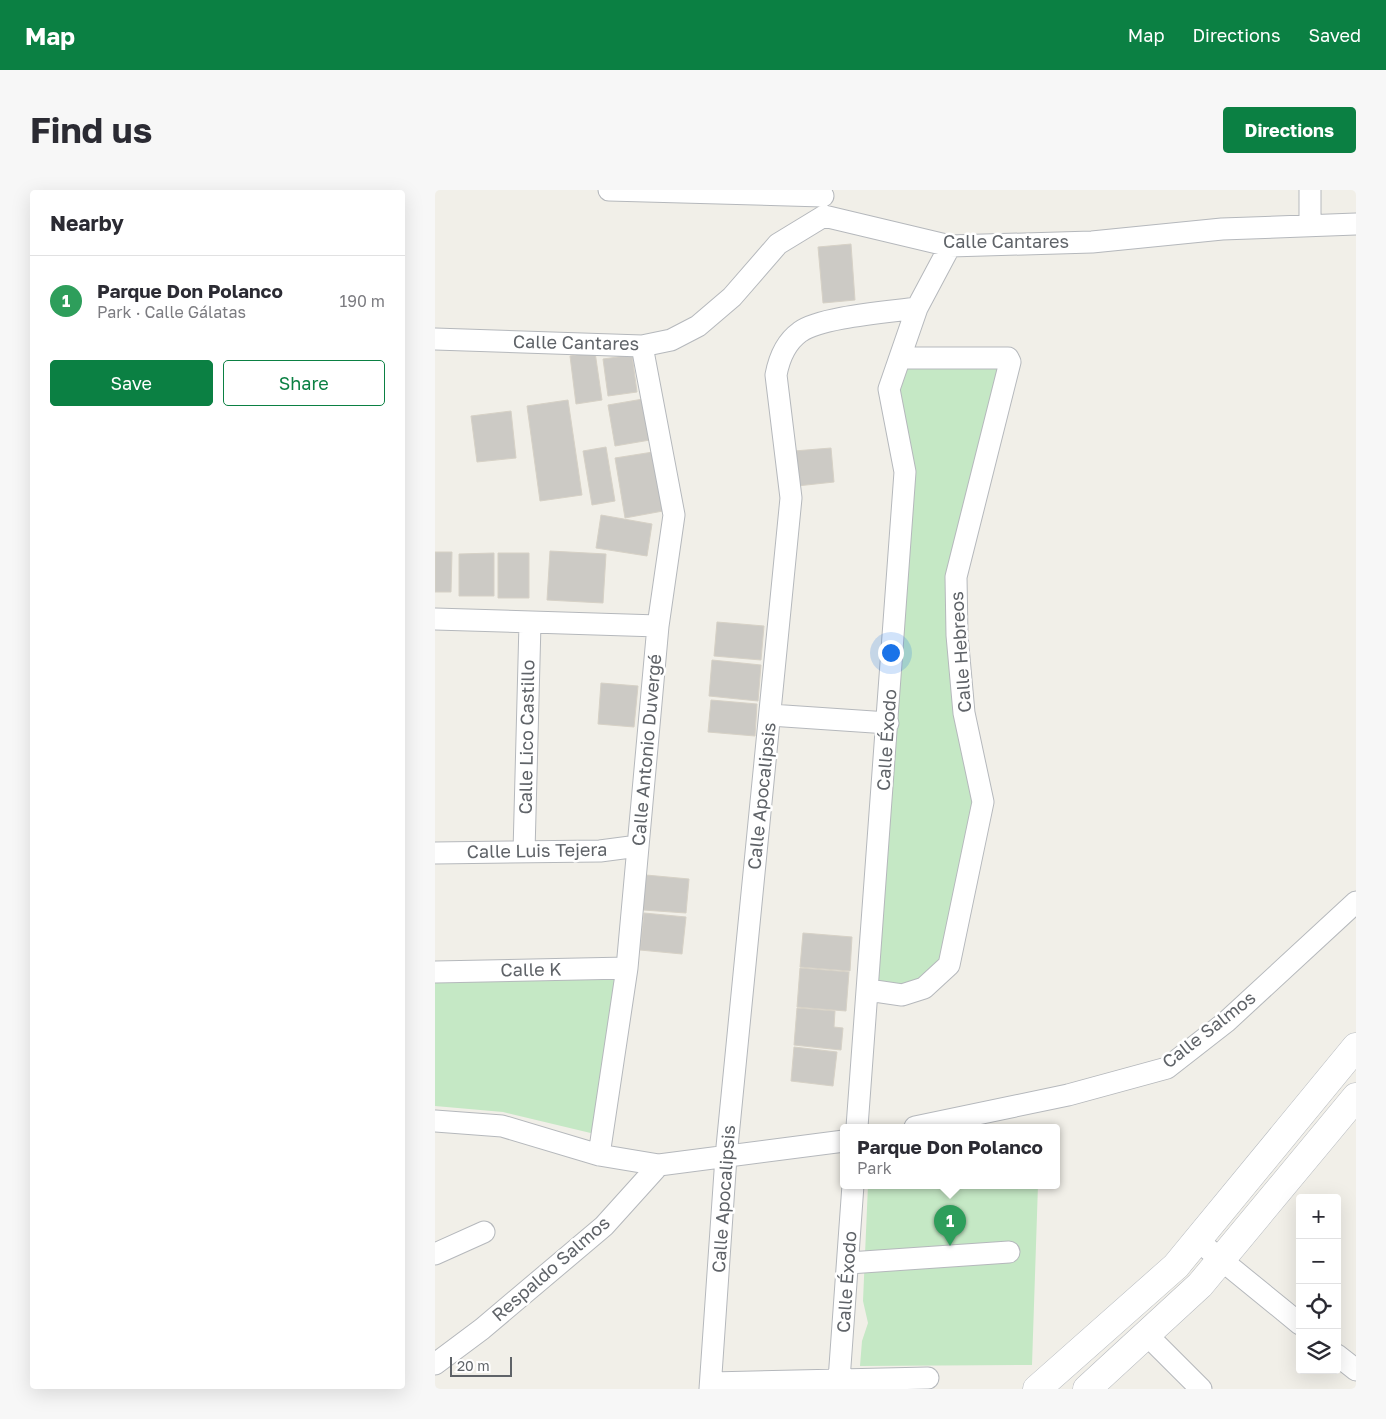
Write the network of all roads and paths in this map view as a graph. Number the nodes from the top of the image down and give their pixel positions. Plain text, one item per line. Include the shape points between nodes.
1 (609, 190) edge
2 (1309, 190) edge
3 (823, 201) edge
4 (1310, 224) junction
5 (1356, 224) edge
6 (950, 246) junction
7 (917, 308) junction
8 (435, 340) edge
9 (642, 346) junction
10 (900, 358) junction
11 (435, 619) edge
12 (530, 623) junction
13 (657, 626) junction
14 (770, 715) junction
15 (888, 723) junction
16 (638, 846) junction
17 (524, 852) junction
18 (435, 853) edge
19 (1356, 902) edge
20 (627, 968) junction
21 (435, 972) edge
22 (868, 990) junction
23 (1356, 1047) edge
24 (1356, 1097) edge
25 (435, 1121) edge
26 (857, 1124) edge
27 (929, 1124) edge
28 (840, 1142) edge
29 (599, 1156) junction
30 (726, 1158) junction
31 (659, 1165) junction
32 (853, 1189) edge
33 (484, 1232) dead end
34 (1197, 1240) junction
35 (1009, 1252) dead end
36 (435, 1254) edge
37 (1221, 1260) junction
38 (849, 1263) junction
39 (1296, 1321) edge
40 (1147, 1335) junction
41 (1341, 1357) edge
42 (435, 1364) edge
43 (1356, 1370) edge
44 (929, 1378) dead end
45 (839, 1380) junction
46 (710, 1386) edge
47 (1037, 1389) edge
48 (1087, 1389) edge
49 (1201, 1389) edge

1 - 3 street
2 - 4 street
3 - 6 street, Calle Cantares
3 - 9 street, Calle Cantares via 778,244 732,298 698,326 671,340
4 - 5 street, Calle Cantares
4 - 6 street, Calle Cantares via 1092,242
6 - 7 street, Calle Éxodo
7 - 10 street, Calle Éxodo
7 - 14 street, Calle Apocalipsis via 816,324 799,332 779,356 776,374 791,498
8 - 9 street, Calle Cantares
9 - 13 street, Calle Antonio Duvergé via 674,516
10 - 15 street, Calle Éxodo via 889,389 905,472
10 - 22 street, Calle Hebreos via 1008,358 1010,362 956,577 957,635 965,713 983,802 949,965 924,988 902,995
11 - 12 street
12 - 13 street
12 - 17 street, Calle Lico Castillo
13 - 16 street, Calle Antonio Duvergé
14 - 15 street
14 - 30 street, Calle Apocalipsis
15 - 22 street, Calle Éxodo
16 - 17 street, Calle Luis Tejera via 600,851
16 - 20 street, Calle Antonio Duvergé
17 - 18 street, Calle Luis Tejera
19 - 27 street, Calle Salmos via 1226,1022 1167,1068 1068,1095
20 - 21 street, Calle K
20 - 29 street, Calle Antonio Duvergé
22 - 26 street, Calle Éxodo
23 - 34 main road
24 - 37 main road
25 - 29 street via 502,1126
28 - 30 street
29 - 31 street
30 - 31 street
30 - 46 street, Calle Apocalipsis
31 - 42 street, Respaldo Salmos via 604,1226 482,1329
32 - 38 street, Calle Éxodo
33 - 36 street
34 - 37 street
34 - 47 main road via 1175,1266
35 - 38 street
37 - 39 street
37 - 40 main road via 1200,1285
38 - 45 street, Calle Éxodo
40 - 48 main road
40 - 49 street
41 - 43 street
44 - 45 street
45 - 46 street

